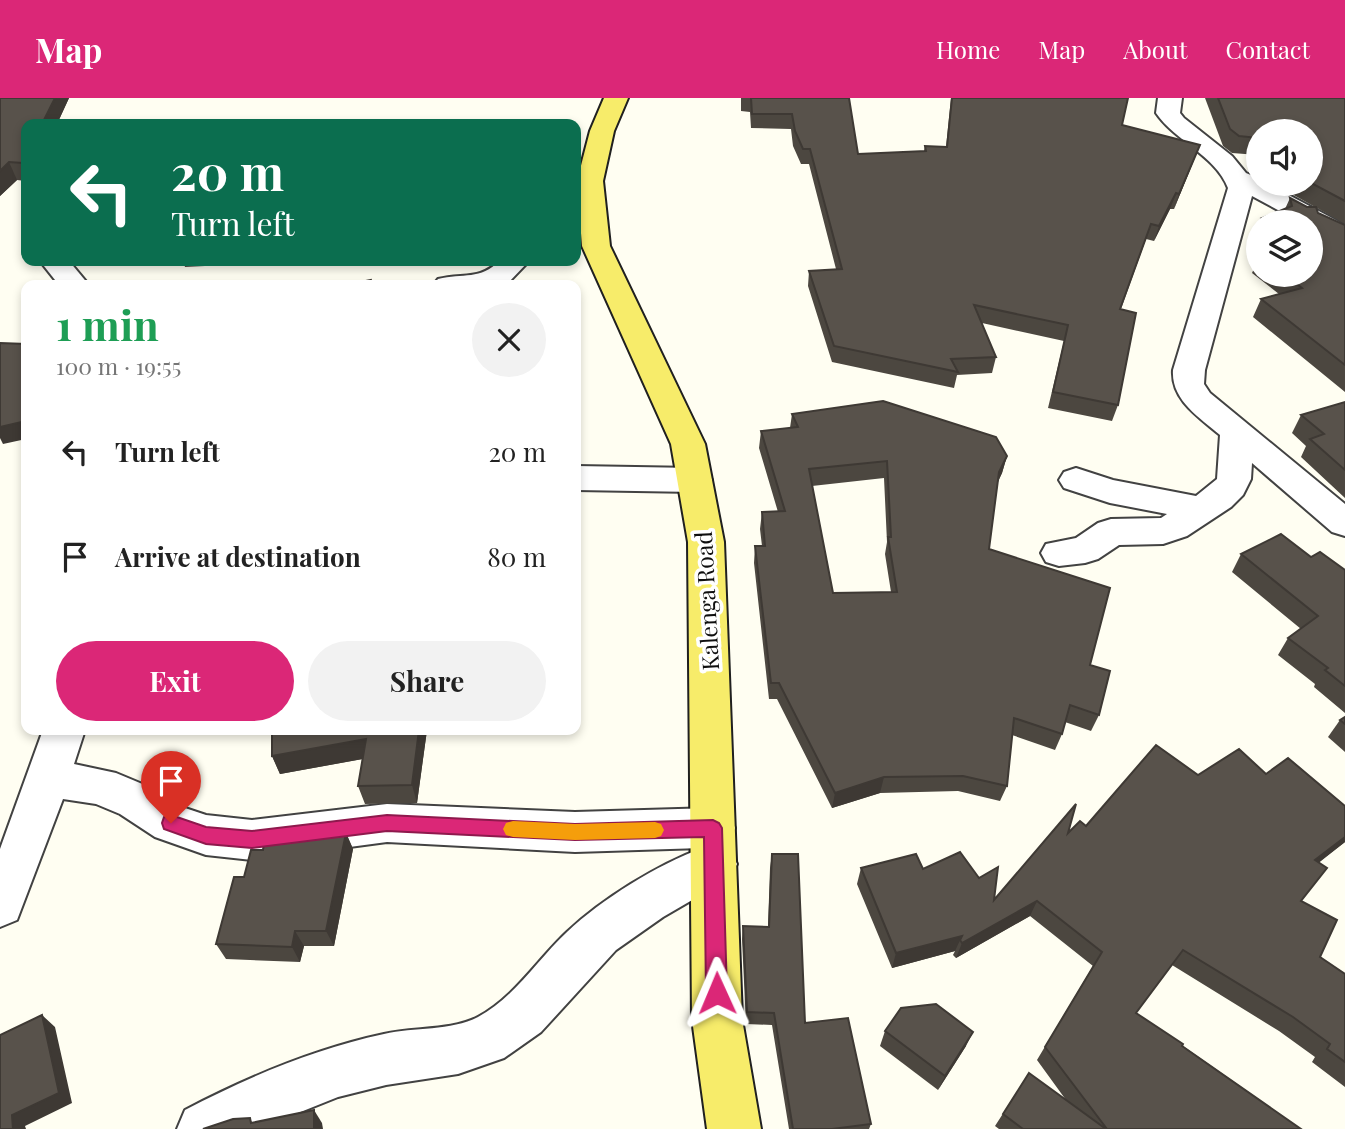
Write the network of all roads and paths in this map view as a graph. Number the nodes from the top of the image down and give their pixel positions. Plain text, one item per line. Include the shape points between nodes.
1 (616, 98) edge
2 (1170, 98) edge
3 (1240, 179) junction
4 (585, 230) edge
5 (1345, 236) edge
6 (58, 266) edge
7 (510, 266) edge
8 (70, 280) edge
9 (498, 280) edge
10 (1237, 434) junction
11 (581, 478) edge
12 (695, 480) junction
13 (1076, 480) dead end
14 (1201, 509) junction
15 (1345, 523) edge
16 (1059, 553) dead end
17 (62, 735) edge
18 (48, 778) junction
19 (713, 846) junction
20 (0, 905) edge
21 (204, 1129) edge
22 (734, 1129) edge

1 - 4 main road, Kalenga Road via 590,181
2 - 3 street via 1168,113 1175,123
3 - 5 street
3 - 10 street via 1240,196 1188,377 1199,400
4 - 12 main road, Kalenga Road via 688,444
6 - 8 street
7 - 9 street
10 - 14 street via 1231,487
10 - 15 street
11 - 12 street
12 - 19 main road, Kalenga Road via 706,542
13 - 14 street
14 - 16 street via 1163,531 1111,532 1086,550
17 - 18 street
18 - 19 street via 101,786 171,823 206,835 252,840 387,823 575,832
18 - 20 street
19 - 21 street via 621,915 499,1034 462,1048 390,1058 319,1076 248,1104
19 - 22 main road, Kalenga Road via 717,1019

